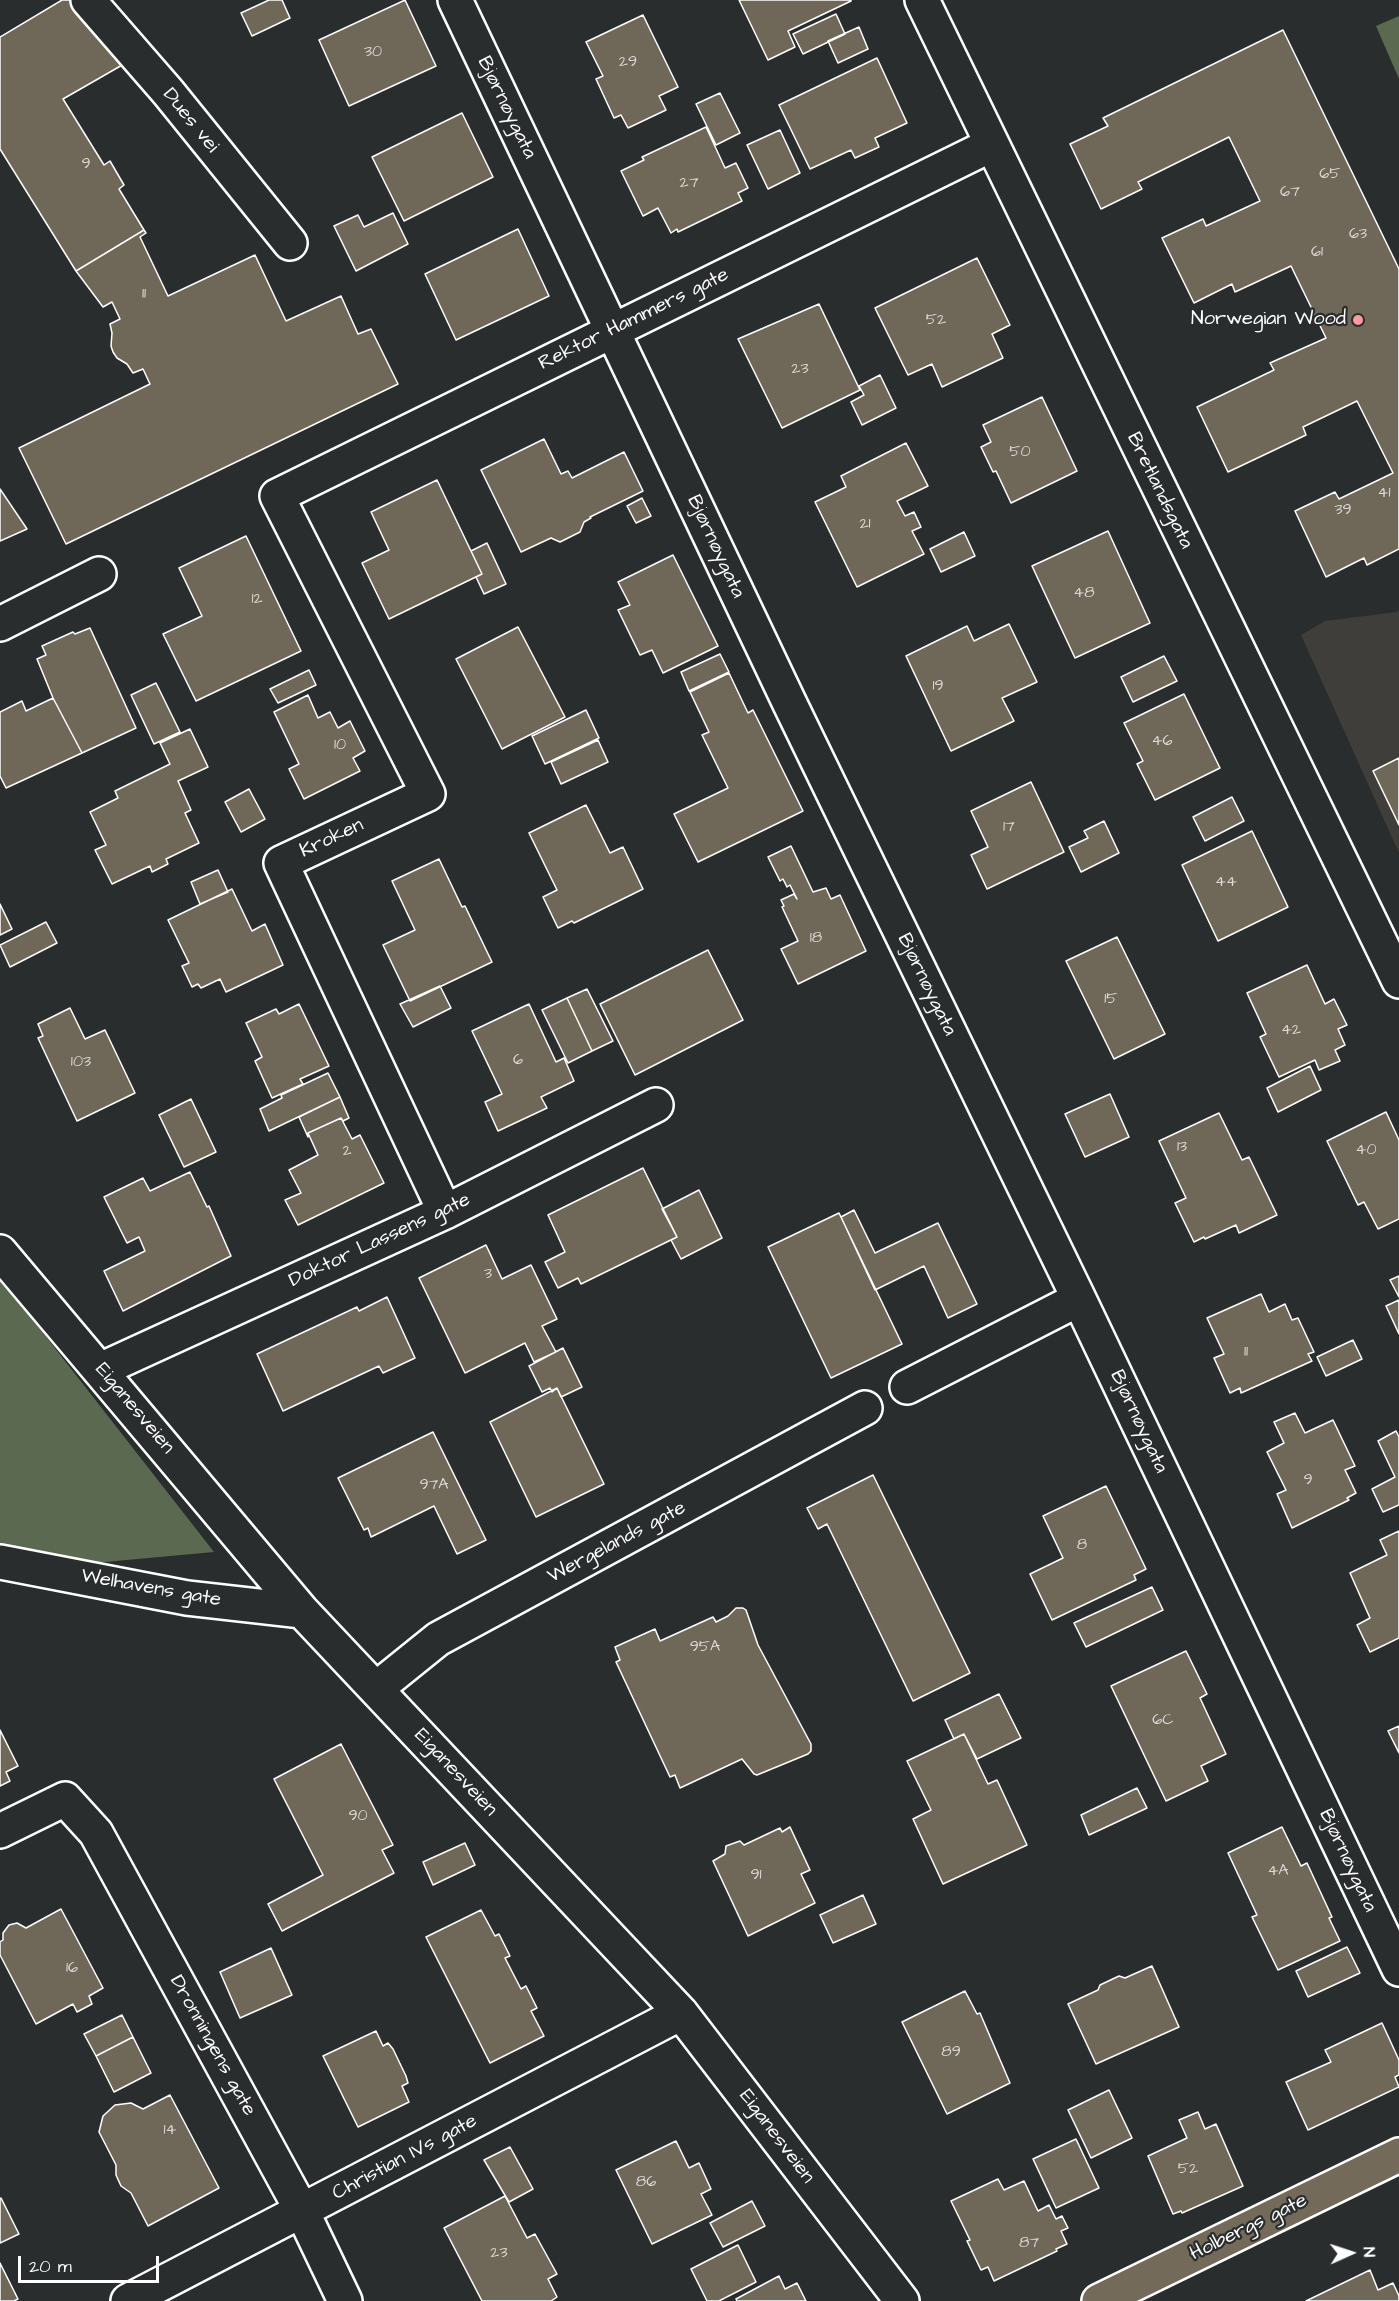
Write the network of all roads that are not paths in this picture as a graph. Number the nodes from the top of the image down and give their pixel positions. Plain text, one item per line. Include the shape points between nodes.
1 (88, 0) edge
2 (455, 0) edge
3 (921, 0) edge
4 (991, 145) junction
5 (290, 243) dead end
6 (612, 330) junction
7 (277, 496) joint
8 (99, 574) dead end
9 (0, 624) edge
10 (1399, 981) edge
11 (656, 1105) dead end
12 (445, 1212) junction
13 (0, 1252) edge
14 (1079, 1299) junction
15 (100, 1370) junction
16 (907, 1386) dead end
17 (865, 1408) dead end
18 (0, 1562) edge
19 (302, 1611) junction
20 (376, 1689) junction
21 (0, 1831) edge
22 (1399, 1970) edge
23 (681, 2013) junction
24 (1399, 2155) edge
25 (303, 2211) junction
26 (128, 2301) edge
27 (345, 2301) edge
28 (902, 2301) edge
29 (1099, 2301) edge

1 - 5 street, Dues vei
2 - 6 street, Bjørnøygata
3 - 4 street, Bretlandsgata
4 - 6 street, Rektor Hammers gate
4 - 10 street, Bretlandsgata
6 - 7 street, Rektor Hammers gate
6 - 14 street, Bjørnøygata
7 - 12 street, Kroken via 429,794 281,863
8 - 9 street
11 - 12 street, Doktor Lassens gate
12 - 15 street, Doktor Lassens gate
13 - 15 street, Eiganesveien
14 - 16 street
14 - 22 street, Bjørnøygata
15 - 19 street, Eiganesveien
17 - 20 street, Wergelands gate via 438,1639
18 - 19 street, Welhavens gate via 187,1598
19 - 20 street, Eiganesveien
20 - 23 street, Eiganesveien
21 - 25 street, Dronningens gate via 65,1799 96,1833
23 - 25 street, Christian IVs gate
23 - 28 street, Eiganesveien
24 - 29 main road, Holbergs gate
25 - 26 street, Christian IVs gate
25 - 27 street, Dronningens gate

